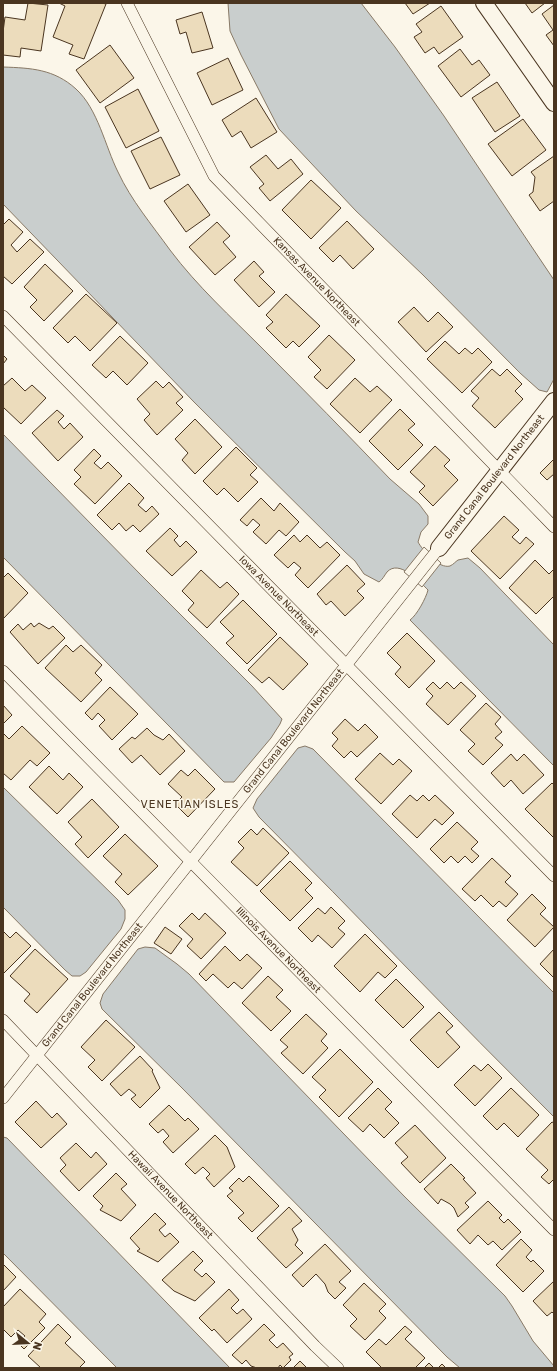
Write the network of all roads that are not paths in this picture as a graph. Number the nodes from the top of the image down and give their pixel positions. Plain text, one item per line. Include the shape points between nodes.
1 (127, 3) edge
2 (484, 3) edge
3 (554, 103) edge
4 (3, 316) edge
5 (554, 401) edge
6 (499, 471) junction
7 (554, 527) edge
8 (439, 548) joint
9 (346, 666) junction
10 (3, 671) edge
11 (191, 862) junction
12 (554, 876) edge
13 (3, 1020) edge
14 (37, 1055) junction
15 (3, 1098) edge
16 (554, 1230) edge
17 (338, 1368) edge

1 - 6 street, Kansas Avenue Northeast via 214,176
2 - 3 street
4 - 9 street, Iowa Avenue Northeast
5 - 6 street, Grand Canal Boulevard Northeast
6 - 7 street, Kansas Avenue Northeast
6 - 8 street, Grand Canal Boulevard Northeast
8 - 9 street, Grand Canal Boulevard Northeast
9 - 11 street, Grand Canal Boulevard Northeast
9 - 12 street, Iowa Avenue Northeast
10 - 11 street, Illinois Avenue Northeast
11 - 14 street, Grand Canal Boulevard Northeast
11 - 16 street, Illinois Avenue Northeast
13 - 14 street, Hawaii Avenue Northeast
14 - 15 street, Grand Canal Boulevard Northeast
14 - 17 street, Hawaii Avenue Northeast

